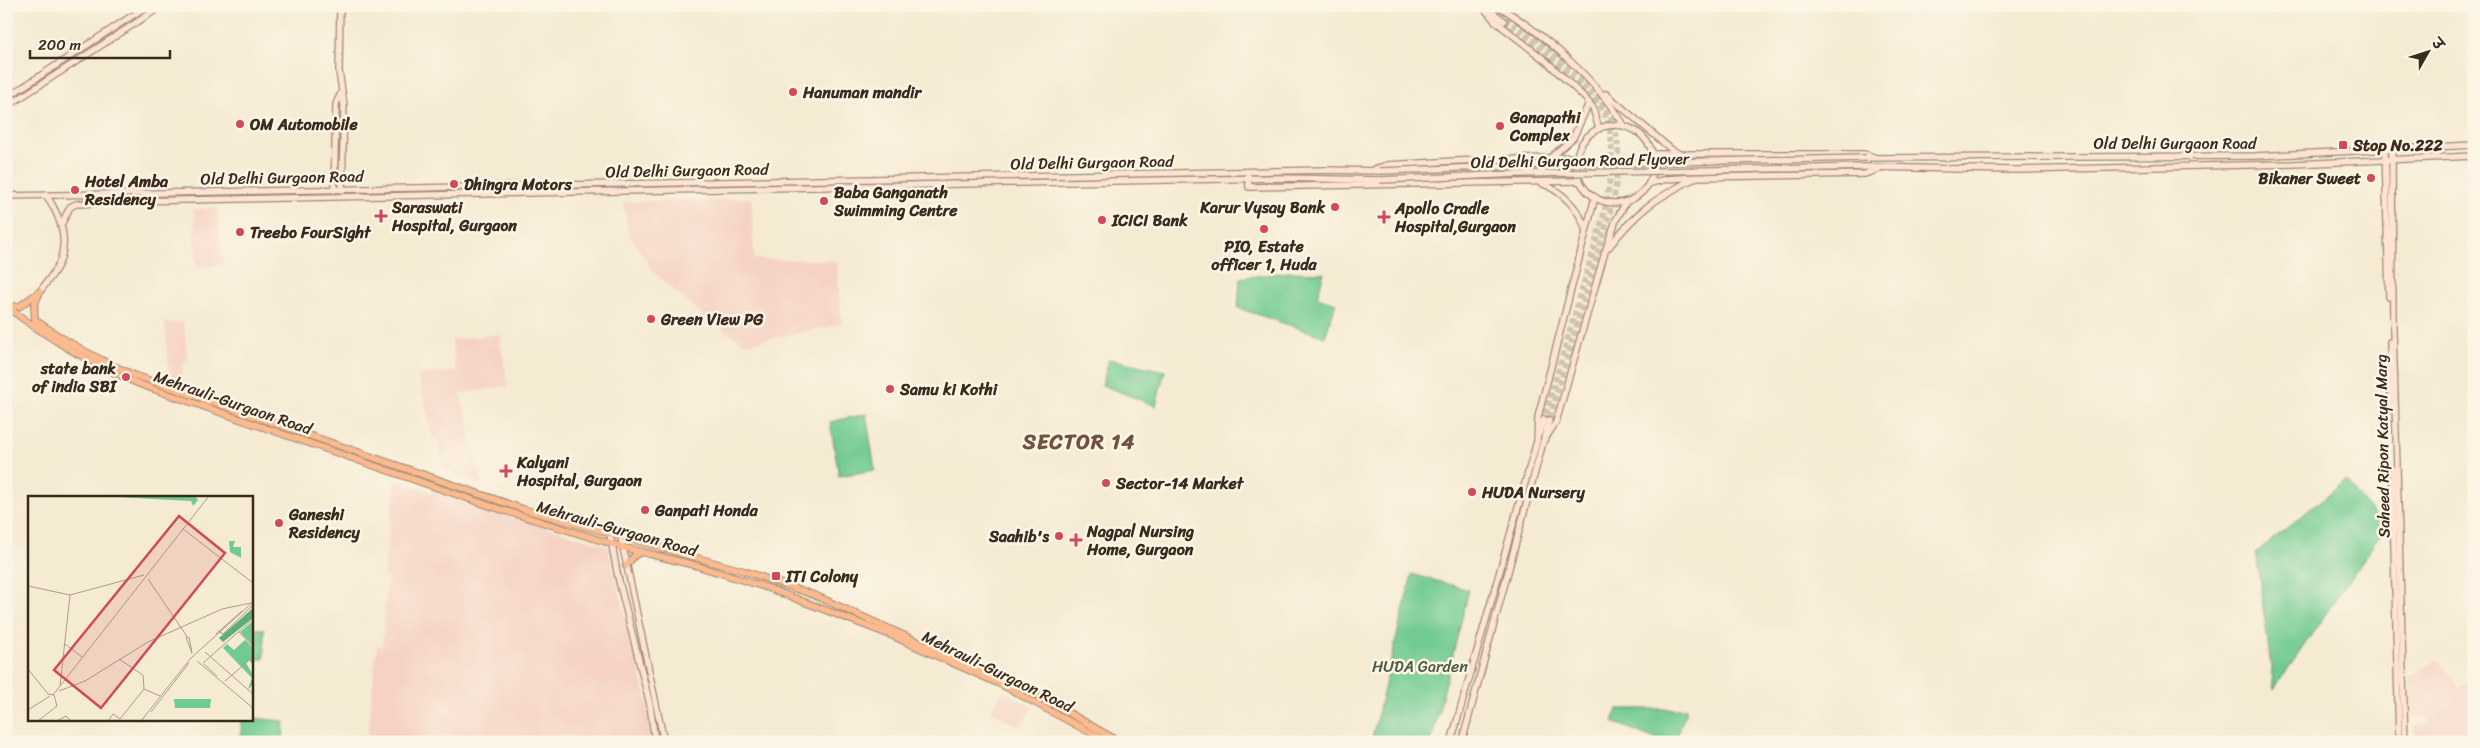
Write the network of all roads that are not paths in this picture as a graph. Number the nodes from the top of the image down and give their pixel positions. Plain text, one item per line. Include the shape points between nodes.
1 (147, 6) edge
2 (162, 6) edge
3 (340, 6) edge
4 (1483, 6) edge
5 (1493, 6) edge
6 (1498, 6) edge
7 (45, 72) junction
8 (50, 81) junction
9 (1594, 85) junction
10 (341, 93) junction
11 (6, 98) edge
12 (1589, 103) junction
13 (6, 107) edge
14 (1625, 126) junction
15 (1599, 129) junction
16 (2474, 145) edge
17 (2385, 150) junction
18 (2392, 150) junction
19 (1653, 154) junction
20 (1682, 154) junction
21 (2474, 156) edge
22 (1577, 157) junction
23 (1550, 158) junction
24 (1876, 158) junction
25 (2393, 159) junction
26 (2385, 160) junction
27 (1883, 168) junction
28 (1368, 171) junction
29 (1248, 172) junction
30 (1278, 178) joint
31 (1697, 178) junction
32 (1249, 179) junction
33 (1534, 181) junction
34 (1580, 181) junction
35 (1650, 184) junction
36 (334, 190) junction
37 (342, 190) junction
38 (141, 194) junction
39 (46, 195) junction
40 (6, 196) edge
41 (1595, 197) junction
42 (141, 201) junction
43 (1626, 202) junction
44 (62, 223) junction
45 (1586, 233) junction
46 (1605, 252) junction
47 (40, 292) junction
48 (7, 306) edge
49 (250, 419) junction
50 (1546, 419) tunnel mouth
51 (1540, 442) junction
52 (412, 474) junction
53 (2395, 514) junction
54 (610, 535) junction
55 (621, 538) junction
56 (611, 544) junction
57 (622, 547) junction
58 (641, 552) junction
59 (626, 566) junction
60 (2401, 684) junction
61 (1009, 685) junction
62 (655, 742) edge
63 (664, 742) edge
64 (1108, 742) edge
65 (1120, 742) edge
66 (1451, 742) edge
67 (1462, 742) edge
68 (2399, 742) edge
69 (2405, 742) edge

1 - 7 main road
2 - 8 main road
3 - 10 main road
4 - 5 main road via 1506,19
4 - 12 main road via 1495,21 1546,61
6 - 9 main road via 1549,44
7 - 8 main road
7 - 11 main road
8 - 13 main road
9 - 14 main road
9 - 20 main road via 1672,150
10 - 36 main road via 336,104
10 - 37 main road via 344,105
12 - 15 main road via 1596,114
12 - 23 main road via 1573,138
14 - 15 main road
14 - 19 main road via 1645,139
15 - 22 main road via 1585,140
16 - 18 main road, Old Delhi Gurgaon Road
17 - 18 main road, Old Delhi Gurgaon Road
17 - 24 main road, Old Delhi Gurgaon Road via 2254,156
17 - 26 main road, Saheed Ripon Katyal Marg
18 - 25 main road, Saheed Ripon Katyal Marg
19 - 20 main road
19 - 35 main road
20 - 24 main road via 1864,154
21 - 25 main road, Old Delhi Gurgaon Road
22 - 23 main road
22 - 34 main road
23 - 28 main road via 1394,165
24 - 28 main road, Old Delhi Gurgaon Road Flyover, bridge
25 - 26 main road, Old Delhi Gurgaon Road
25 - 53 main road, Saheed Ripon Katyal Marg
26 - 27 main road, Old Delhi Gurgaon Road via 2013,170
26 - 53 main road, Saheed Ripon Katyal Marg
27 - 30 main road, Old Delhi Gurgaon Road Flyover, bridge via 1518,174 1380,180
27 - 31 main road via 1865,174
28 - 29 main road, Old Delhi Gurgaon Road
29 - 32 main road
29 - 37 main road, Old Delhi Gurgaon Road
30 - 32 main road, Old Delhi Gurgaon Road
31 - 35 main road via 1666,179
31 - 46 main road via 1644,208
32 - 33 main road via 1248,187
32 - 42 main road, Old Delhi Gurgaon Road
33 - 34 main road
33 - 45 main road via 1563,195 1579,215
34 - 41 main road
35 - 43 main road via 1637,197
36 - 37 main road, Old Delhi Gurgaon Road
36 - 38 main road, Old Delhi Gurgaon Road
38 - 39 main road, Old Delhi Gurgaon Road
38 - 42 main road
39 - 40 main road, Old Delhi Gurgaon Road
39 - 44 main road
41 - 43 main road via 1610,203
41 - 45 main road
42 - 44 main road, Old Delhi Gurgaon Road via 76,204
43 - 46 main road
44 - 47 main road via 62,258
45 - 51 main road via 1538,417
46 - 51 main road via 1556,422
47 - 48 main road via 20,306
47 - 49 main road, Mehrauli-Gurgaon Road via 34,304 35,320 60,338 134,375
48 - 49 main road, Mehrauli-Gurgaon Road via 59,345 112,373
49 - 52 main road, Mehrauli-Gurgaon Road
50 - 51 main road
51 - 66 main road
51 - 67 main road
52 - 54 main road, Mehrauli-Gurgaon Road
52 - 56 main road, Mehrauli-Gurgaon Road via 488,505
53 - 60 main road, Saheed Ripon Katyal Marg
54 - 55 main road, Mehrauli-Gurgaon Road
54 - 56 main road
55 - 57 main road
55 - 61 main road, Mehrauli-Gurgaon Road via 744,571 814,595
56 - 57 main road, Mehrauli-Gurgaon Road
56 - 62 main road via 650,705
57 - 58 main road, Mehrauli-Gurgaon Road
57 - 59 main road
58 - 59 main road
58 - 61 main road, Mehrauli-Gurgaon Road via 721,572 808,603
59 - 63 main road via 662,720
60 - 68 main road, Saheed Ripon Katyal Marg
60 - 69 main road, Saheed Ripon Katyal Marg
61 - 64 main road, Mehrauli-Gurgaon Road
61 - 65 main road, Mehrauli-Gurgaon Road

